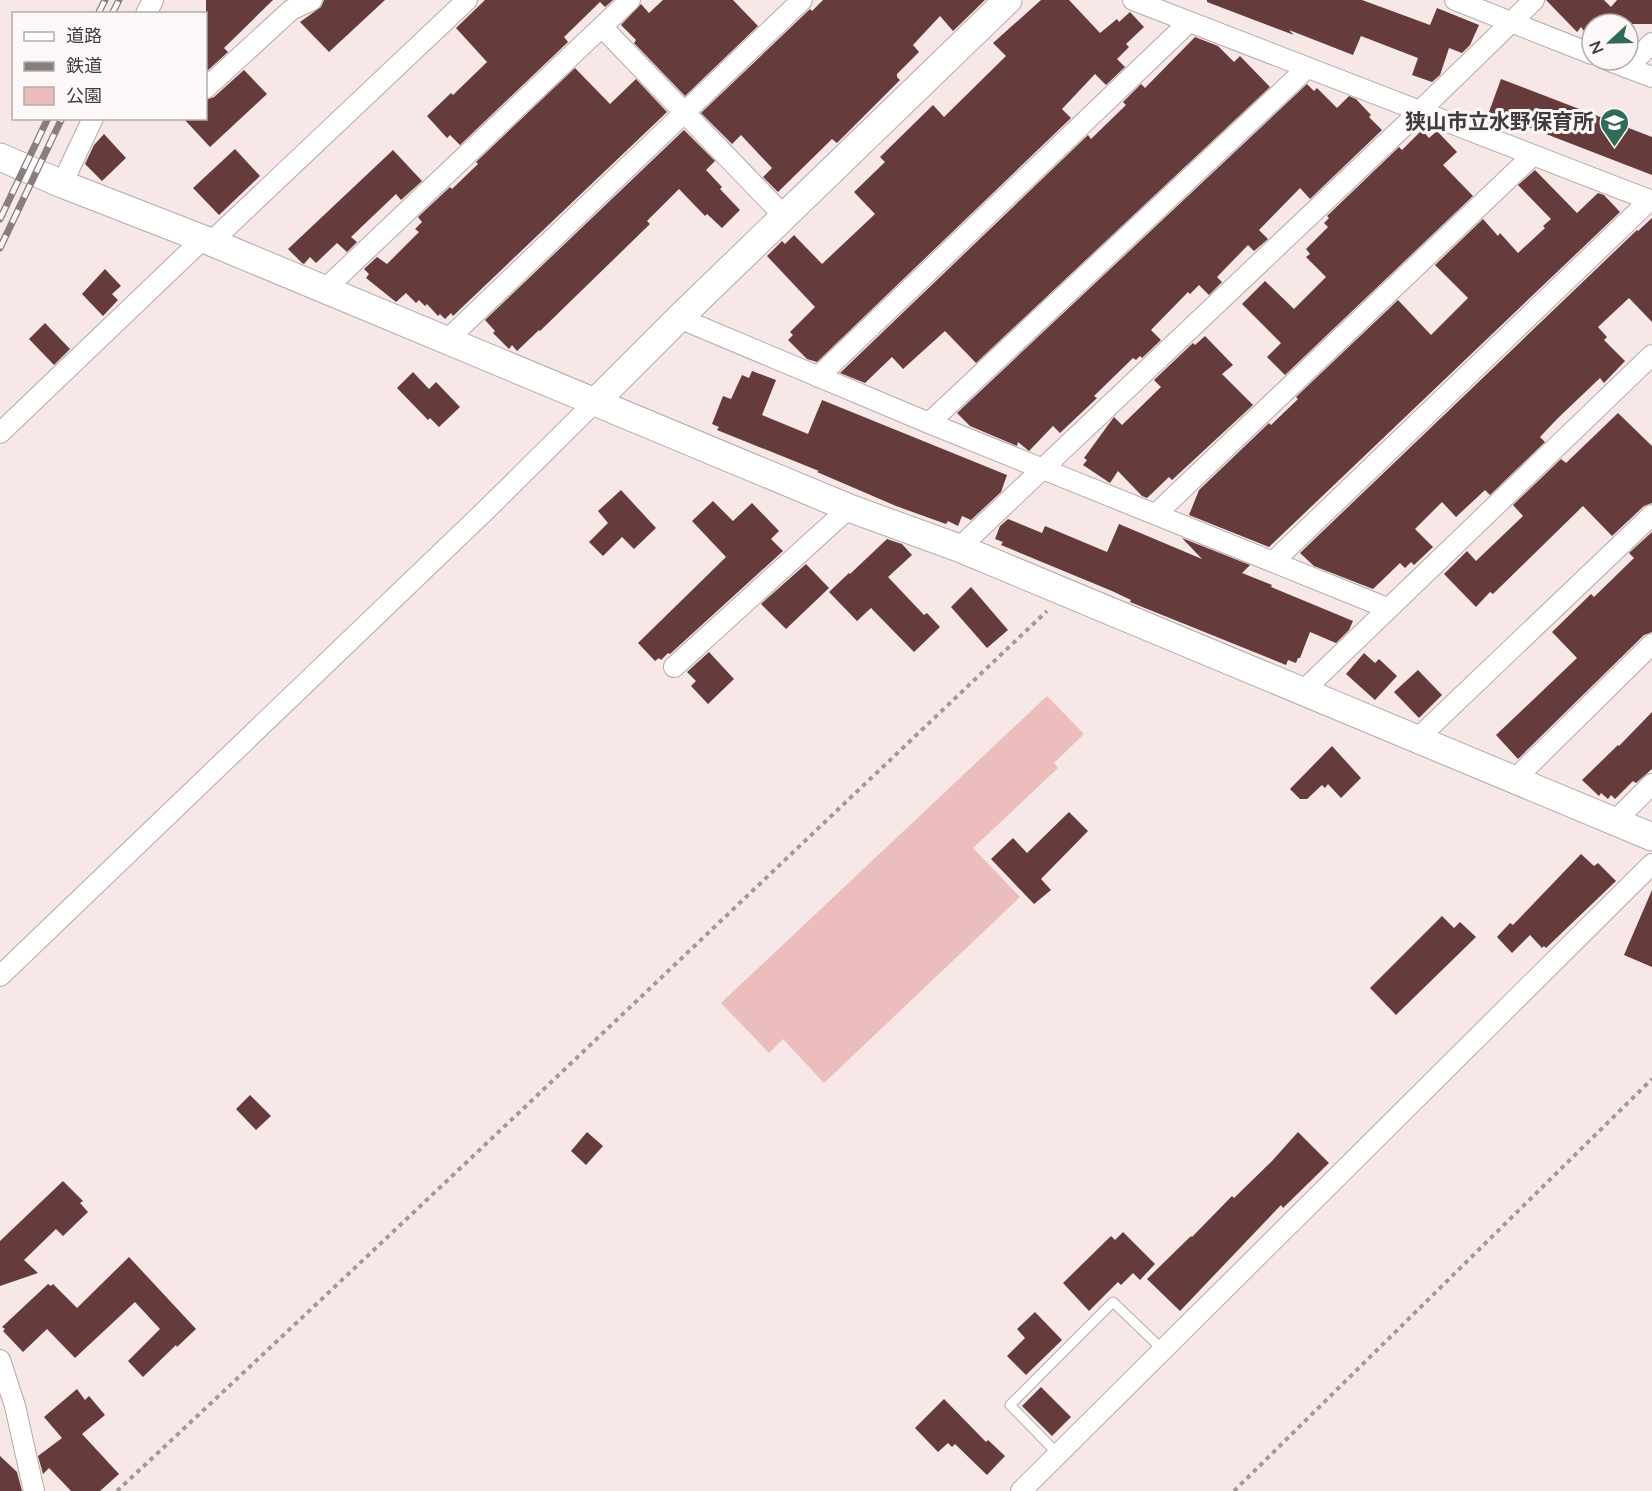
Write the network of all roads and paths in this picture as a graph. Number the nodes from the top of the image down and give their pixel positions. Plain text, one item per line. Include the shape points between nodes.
1 (312, 0) edge
2 (467, 0) edge
3 (630, 0) edge
4 (802, 0) edge
5 (1008, 0) edge
6 (1133, 0) edge
7 (1455, 0) edge
8 (1534, 0) edge
9 (1189, 22) junction
10 (1513, 22) junction
11 (602, 27) junction
12 (1652, 43) edge
13 (1580, 49) edge
14 (1640, 55) edge
15 (1307, 68) junction
16 (207, 87) edge
17 (1421, 110) junction
18 (684, 113) junction
19 (92, 120) edge
20 (1532, 156) junction
21 (0, 157) edge
22 (62, 184) junction
23 (1651, 201) edge
24 (784, 216) junction
25 (207, 240) junction
26 (325, 289) junction
27 (679, 318) junction
28 (447, 340) junction
29 (1652, 355) edge
30 (818, 377) junction
31 (596, 401) junction
32 (930, 423) junction
33 (0, 433) edge
34 (1042, 468) junction
35 (849, 508) junction
36 (1156, 514) junction
37 (1652, 514) edge
38 (959, 548) junction
39 (1272, 562) junction
40 (1066, 592) junction
41 (1387, 608) junction
42 (1652, 644) edge
43 (674, 667) dead end
44 (1304, 690) junction
45 (1417, 739) junction
46 (1515, 778) junction
47 (1652, 784) edge
48 (1615, 821) junction
49 (1652, 837) edge
50 (1652, 864) edge
51 (0, 976) edge
52 (1652, 1079) edge
53 (1162, 1350) junction
54 (0, 1360) edge
55 (1058, 1454) junction
56 (34, 1491) edge
57 (117, 1491) edge
58 (1021, 1491) edge
59 (1234, 1491) edge

1 - 16 street via 291,10
2 - 25 street
3 - 11 street
4 - 18 street
5 - 24 street
6 - 9 street
7 - 10 street
8 - 10 street
9 - 15 street
9 - 30 street
10 - 13 street
10 - 17 street
11 - 18 street
11 - 26 street
12 - 14 street
15 - 17 street
15 - 32 street
17 - 20 street
17 - 34 street
18 - 24 street
18 - 28 street
19 - 22 street
20 - 23 street
20 - 36 street
21 - 22 street
22 - 25 street
23 - 39 street
24 - 27 street
25 - 26 street
25 - 33 street
26 - 28 street
27 - 30 street
27 - 31 street
28 - 31 street
29 - 41 street
30 - 32 street
31 - 35 street
31 - 51 street
32 - 34 street
34 - 36 street
34 - 38 street
35 - 38 street
35 - 43 street
36 - 39 street
37 - 45 street
38 - 40 street
39 - 41 street
40 - 44 street
40 - 57 path
41 - 44 street
42 - 46 street
44 - 45 street
45 - 46 street
46 - 48 street
47 - 48 street
48 - 49 street
50 - 53 street
52 - 59 path
53 - 55 street
53 - 55 lane via 1113,1302 1017,1397 1010,1405
54 - 56 street
55 - 58 street

